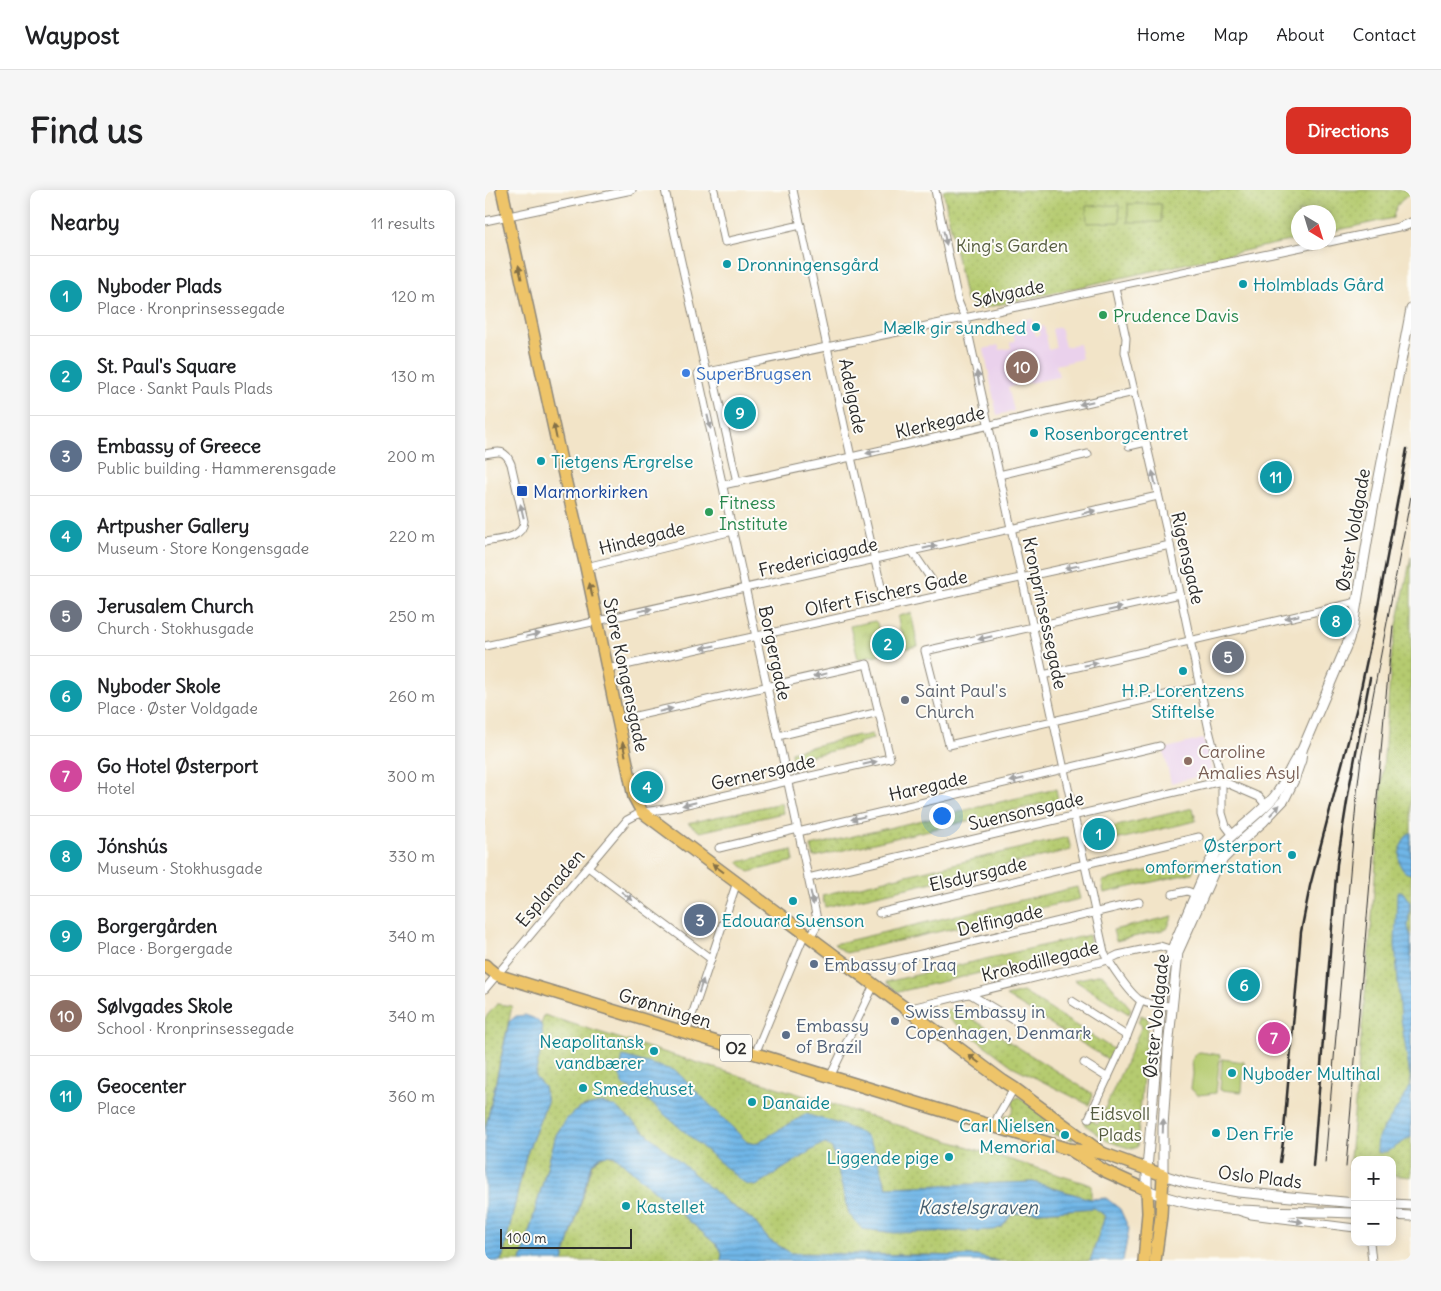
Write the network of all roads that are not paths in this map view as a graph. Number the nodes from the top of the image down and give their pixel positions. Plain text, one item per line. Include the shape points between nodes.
1 (502, 190) edge
2 (632, 190) edge
3 (665, 190) edge
4 (714, 190) edge
5 (793, 190) edge
6 (935, 190) edge
7 (508, 217) junction
8 (485, 221) edge
9 (801, 225) junction
10 (1408, 225) edge
11 (1336, 240) edge
12 (1291, 249) edge
13 (1115, 287) junction
14 (1411, 309) edge
15 (965, 318) junction
16 (827, 347) junction
17 (709, 372) junction
18 (698, 374) joint
19 (1134, 392) junction
20 (989, 426) junction
21 (1146, 442) junction
22 (1129, 446) dead end
23 (485, 454) edge
24 (1087, 454) dead end
25 (851, 457) junction
26 (999, 475) junction
27 (737, 482) junction
28 (723, 485) junction
29 (1158, 496) junction
30 (1011, 529) junction
31 (733, 531) junction
32 (485, 542) edge
33 (1170, 545) junction
34 (912, 551) junction
35 (875, 559) junction
36 (586, 567) junction
37 (1022, 578) junction
38 (746, 588) junction
39 (1181, 594) junction
40 (942, 595) junction
41 (1357, 602) junction
42 (886, 608) junction
43 (597, 621) junction
44 (1033, 627) junction
45 (756, 636) junction
46 (1191, 641) junction
47 (485, 646) edge
48 (607, 669) junction
49 (1043, 675) junction
50 (767, 687) junction
51 (1200, 687) junction
52 (879, 712) junction
53 (618, 720) junction
54 (1053, 721) junction
55 (778, 736) junction
56 (1160, 746) dead end
57 (1302, 750) junction
58 (1064, 769) junction
59 (1222, 781) junction
60 (788, 782) junction
61 (1266, 805) junction
62 (642, 812) junction
63 (1074, 816) junction
64 (798, 830) junction
65 (1232, 834) junction
66 (1199, 837) dead end
67 (719, 848) dead end
68 (1085, 864) junction
69 (588, 867) junction
70 (808, 878) junction
71 (737, 882) junction
72 (1173, 894) dead end
73 (1195, 894) junction
74 (1139, 902) dead end
75 (879, 913) dead end
76 (1096, 913) junction
77 (808, 935) junction
78 (1175, 950) junction
79 (711, 959) junction
80 (1108, 960) junction
81 (485, 965) edge
82 (867, 967) dead end
83 (497, 975) junction
84 (874, 984) junction
85 (485, 989) edge
86 (970, 994) junction
87 (1072, 1001) dead end
88 (1141, 1001) junction
89 (1161, 1005) junction
90 (1172, 1006) junction
91 (907, 1009) junction
92 (1017, 1022) dead end
93 (686, 1033) junction
94 (1127, 1036) junction
95 (755, 1054) junction
96 (1084, 1063) dead end
97 (830, 1076) junction
98 (1108, 1078) junction
99 (1014, 1088) junction
100 (1089, 1118) dead end
101 (995, 1126) junction
102 (1068, 1149) junction
103 (1102, 1152) junction
104 (1147, 1169) junction
105 (1163, 1175) junction
106 (1147, 1190) junction
107 (1163, 1197) junction
108 (1351, 1202) edge
109 (1396, 1204) edge
110 (1411, 1205) edge
111 (1232, 1209) junction
112 (1351, 1213) edge
113 (1396, 1215) edge
114 (1411, 1216) edge
115 (1351, 1228) edge
116 (1371, 1246) edge
117 (1144, 1261) edge
118 (1155, 1261) edge
119 (1372, 1261) edge

1 - 7 main road, Store Kongensgade
2 - 7 street
3 - 17 street
4 - 9 street via 725,242
5 - 9 street, Adelgade
6 -> 15 street, Kronprinsessegade via 958,301
7 - 8 street
36 -> 7 main road, Store Kongensgade
9 - 16 street, Adelgade
10 - 11 street
12 - 13 street, Sølvgade
13 - 15 street, Sølvgade
13 - 19 street, Rigensgade
14 - 41 street, Øster Voldgade
15 - 16 street, Sølvgade
20 -> 15 street, Kronprinsessegade
16 - 17 street, Sølvgade
16 - 25 street, Adelgade
17 - 18 street, Sølvgade
17 - 27 street
18 -> 28 street, Borgergade
19 -> 20 street, Klerkegade
19 - 21 street, Rigensgade
20 -> 25 street, Klerkegade
20 - 26 street, Kronprinsessegade
21 - 22 street
29 -> 21 street, Rigensgade
32 -> 23 street via 516,535 524,522 508,457 499,451
24 - 26 street
25 - 27 street, Klerkegade
25 - 35 street, Adelgade
26 - 30 street, Kronprinsessegade
27 - 28 street, Klerkegade
28 - 31 street, Borgergade
30 -> 29 street, Fredericiagade
29 - 33 street, Rigensgade
34 -> 30 street, Fredericiagade
30 - 37 street, Kronprinsessegade
31 - 36 street, Hindegade
31 - 38 street, Borgergade
33 -> 37 street, Olfert Fischers Gade
33 - 39 street, Rigensgade
34 - 35 street, Fredericiagade
34 - 40 street
35 - 38 street, Fredericiagade
35 - 42 street, Adelgade
43 -> 36 main road, Store Kongensgade
37 - 40 street, Olfert Fischers Gade
37 - 44 street, Kronprinsessegade
43 -> 38 street, Fredericiagade
38 - 45 street, Borgergade
44 -> 39 street
39 - 46 street, Rigensgade
40 - 42 street, Olfert Fischers Gade
41 -> 46 street
41 - 57 street, Øster Voldgade via 1349,642
42 - 45 street, Olfert Fischers Gade
47 -> 43 street, Fredericiagade
43 - 48 main road, Store Kongensgade
44 - 49 street, Kronprinsessegade
44 -> 54 street via 925,651 949,745
45 -> 48 street, Olfert Fischers Gade
45 - 50 street, Borgergade
49 -> 46 street
46 - 51 street, Rigensgade
48 - 53 main road, Store Kongensgade
49 - 54 street, Kronprinsessegade
52 -> 50 street via 867,664
53 -> 50 street
50 - 55 street, Borgergade
51 - 54 street
51 - 59 street, Rigensgade
52 - 55 street
60 -> 52 street, Gernersgade via 890,758
62 -> 53 main road, Store Kongensgade via 634,797
54 - 58 street, Kronprinsessegade
55 - 60 street, Borgergade
56 - 58 street, Haregade
57 - 61 street, Øster Voldgade via 1295,757 1279,790
78 -> 57 street, Øster Voldgade via 1217,865 1284,800 1294,780
58 - 63 street, Kronprinsessegade
58 -> 64 street, Haregade
59 - 61 street via 1259,797
59 - 63 street, Suensonsgade
59 - 65 street, Rigensgade via 1222,813
60 -> 62 street, Gernersgade
60 - 64 street, Borgergade
61 - 65 street, Øster Voldgade
62 - 69 street, Esplanaden via 627,820
71 -> 62 main road, O2
63 - 68 street, Kronprinsessegade
63 - 70 street, Suensonsgade
64 - 67 street, Haregade
64 - 70 street, Borgergade
65 - 73 street, Øster Voldgade via 1216,851
66 - 68 street, Elsdyrsgade
68 - 75 street, Elsdyrsgade
68 - 76 street, Kronprinsessegade
69 -> 79 street
69 - 83 street, Esplanaden
70 -> 77 street, Borgergade via 817,924
71 - 77 main road, O2
71 - 79 street
72 - 73 street via 1187,891
73 - 78 street, Øster Voldgade
74 - 76 street, Delfingade
76 - 80 street, Kronprinsessegade
76 - 82 street, Delfingade
77 - 84 main road, O2
77 - 95 street, Borgergade
78 - 80 street, Krokodillegade via 1160,946
78 - 89 street, Øster Voldgade via 1166,968
78 - 90 street, Øster Voldgade
93 -> 79 street
80 - 86 street, Krokodillegade
80 - 88 street, Kronprinsessegade
81 - 83 main road, O2
83 - 85 street, Esplanaden
83 - 93 main road, Grønningen / O2
84 - 91 main road, O2
84 - 97 street
86 - 91 street, Krokodillegade
86 - 92 street
87 - 94 street
88 - 89 street
88 - 94 street, Øster Voldgade
89 - 90 street
89 - 104 street, Øster Voldgade
105 -> 90 street, Øster Voldgade via 1163,1127
99 -> 91 main road, O2
93 - 95 main road, Grønningen / O2
94 - 98 street, Øster Voldgade
95 - 97 main road, Grønningen / O2
96 - 98 street
97 - 101 main road, Grønningen / O2
98 - 100 street, Øster Voldgade
99 - 101 street
99 - 103 main road, O2
101 - 102 main road, Grønningen / O2
102 - 103 main road, Grønningen / O2
102 - 106 main road, Grønningen / O2
103 - 104 main road, Grønningen / O2
104 - 105 main road, O2
104 - 106 street, Øster Voldgade
105 - 107 main road
105 - 108 street, Oslo Plads via 1238,1192
106 - 107 street, Oslo Plads
106 - 117 main road
107 - 111 street, Oslo Plads
107 - 118 main road
109 - 110 street
111 - 112 street, Oslo Plads
111 -> 115 street via 1251,1215
113 - 114 street
116 - 119 street

